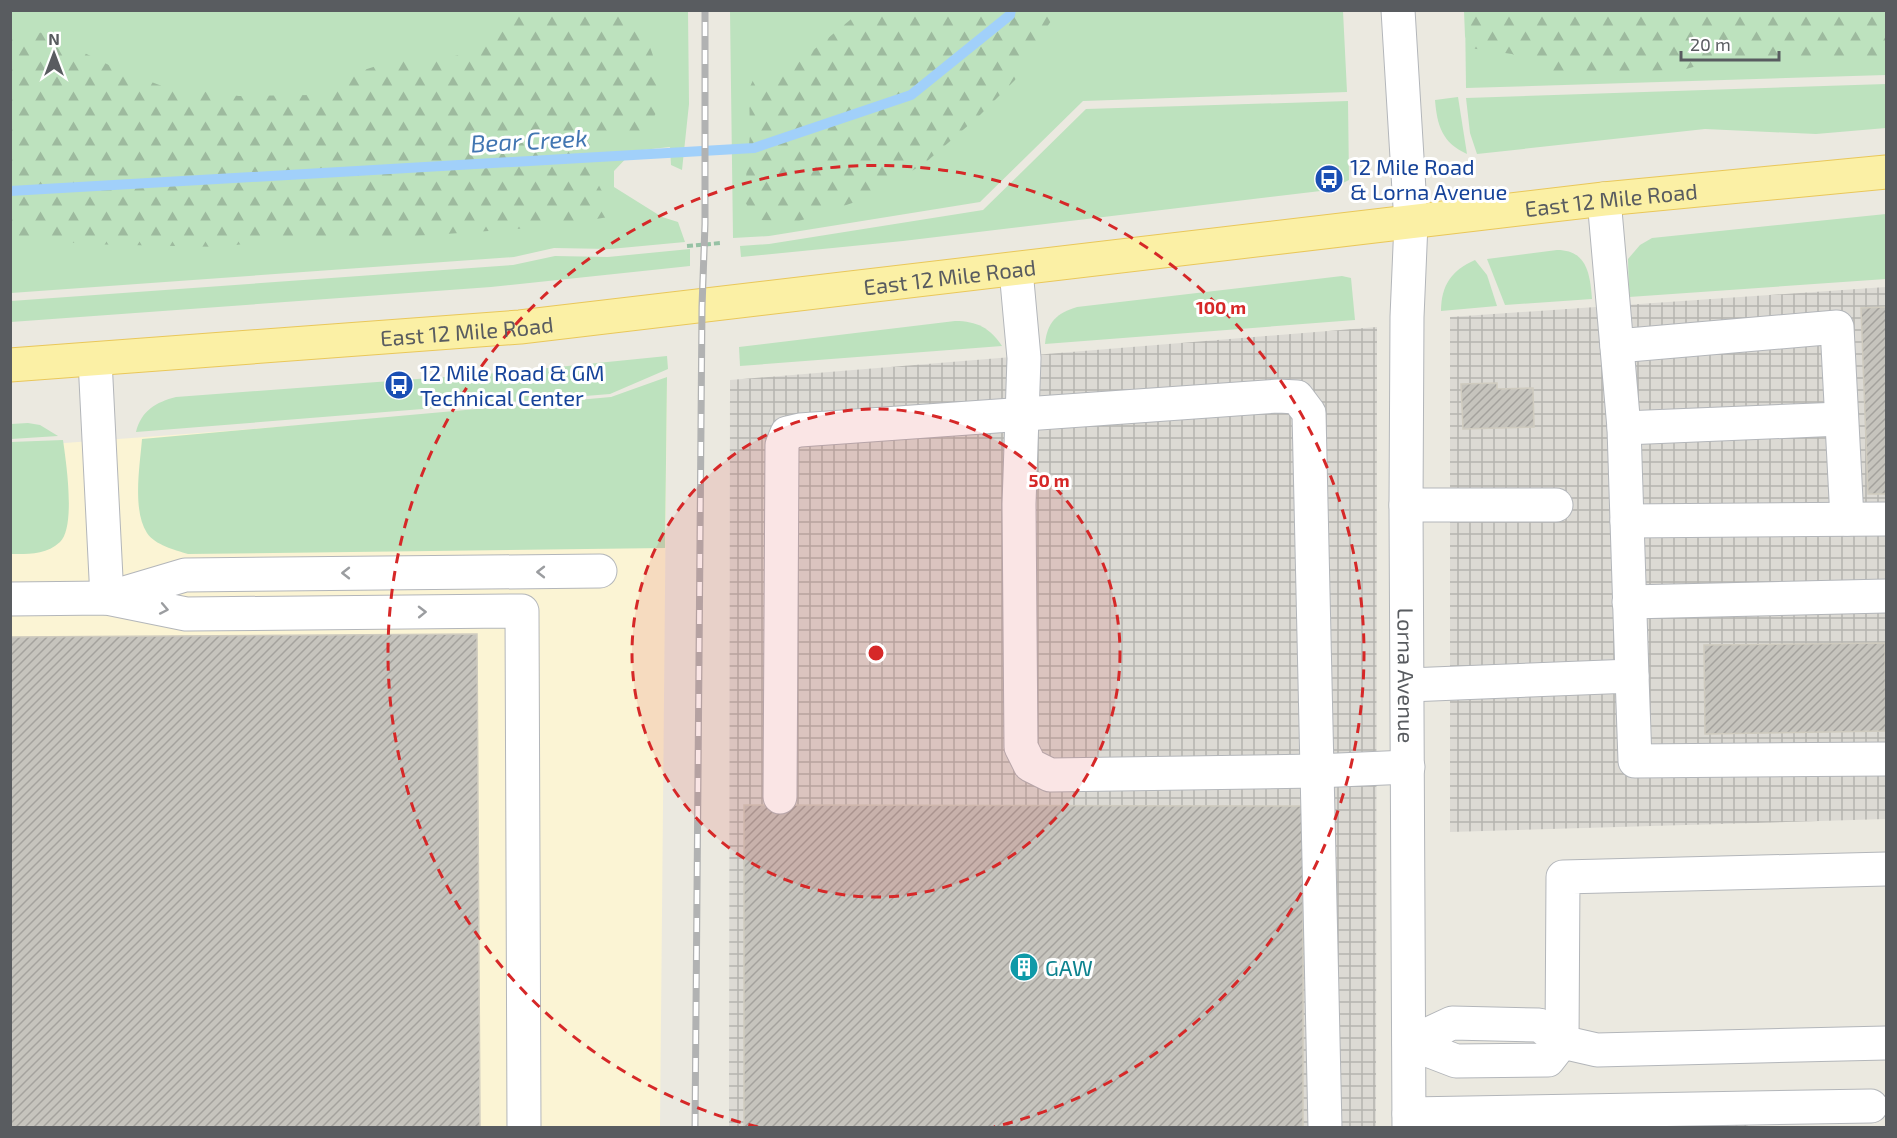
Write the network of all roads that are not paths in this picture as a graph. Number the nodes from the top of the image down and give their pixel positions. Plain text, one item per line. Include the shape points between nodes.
1 (1398, 10) edge
2 (1887, 172) edge
3 (1604, 199) junction
4 (1411, 223) junction
5 (1016, 270) junction
6 (1617, 346) junction
7 (95, 360) junction
8 (10, 365) edge
9 (1021, 415) junction
10 (1841, 419) junction
11 (1624, 428) junction
12 (1406, 505) junction
13 (1556, 505) dead end
14 (1846, 519) junction
15 (1887, 519) edge
16 (1628, 521) junction
17 (600, 572) dead end
18 (1887, 597) edge
19 (107, 598) junction
20 (10, 599) edge
21 (1629, 602) junction
22 (1632, 676) junction
23 (1408, 685) junction
24 (1887, 759) edge
25 (1408, 767) junction
26 (1317, 771) junction
27 (780, 797) dead end
28 (1887, 868) edge
29 (1562, 1042) junction
30 (1409, 1043) junction
31 (1887, 1043) edge
32 (1871, 1106) dead end
33 (1409, 1121) edge
34 (524, 1128) edge
35 (1325, 1128) edge

1 - 4 street, Lorna Avenue
2 - 3 main road, East 12 Mile Road
3 - 4 main road, East 12 Mile Road
3 - 6 street
4 - 5 main road, East 12 Mile Road
4 - 12 street, Lorna Avenue
5 - 7 main road, East 12 Mile Road via 520,327
5 - 9 street via 1024,358
6 - 10 street via 1836,327
6 - 11 street
7 - 8 main road, East 12 Mile Road
7 - 19 street
9 - 26 street via 1018,673 1021,747 1030,765 1050,775
9 - 26 street via 1297,397 1309,412
9 - 27 street via 787,433 782,445
10 - 11 street
10 - 14 street
11 - 16 street
12 - 13 street
12 - 23 street, Lorna Avenue
14 - 15 street
14 - 16 street
16 - 21 street
17 -> 19 street via 184,575
18 - 21 street
19 - 20 street
19 -> 34 street via 186,614 522,611
21 - 22 street
22 - 23 street
22 - 24 street via 1635,761
23 - 25 street, Lorna Avenue
25 - 26 street
25 - 30 street, Lorna Avenue
26 - 35 street
28 - 29 street via 1563,877
29 - 30 street via 1548,1060 1522,1061 1456,1061
29 - 31 street via 1597,1050
30 - 33 street, Lorna Avenue
32 - 33 street

